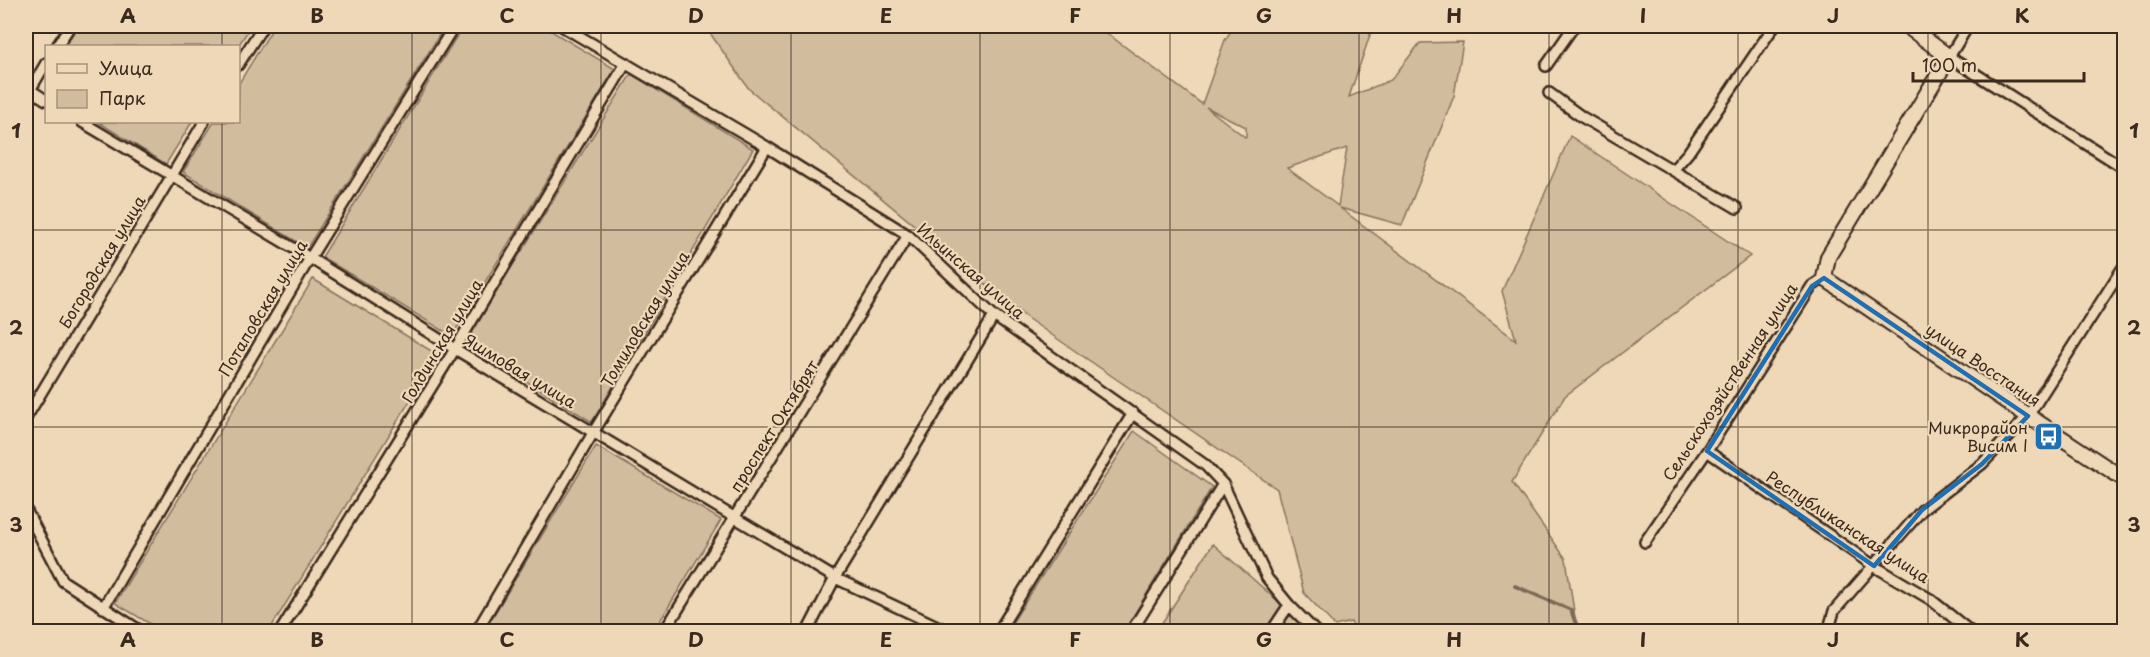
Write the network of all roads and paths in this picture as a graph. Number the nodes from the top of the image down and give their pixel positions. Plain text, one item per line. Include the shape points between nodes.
1 (70, 26) edge
2 (263, 26) edge
3 (454, 26) edge
4 (562, 26) edge
5 (1574, 26) edge
6 (1774, 26) edge
7 (1907, 26) edge
8 (1968, 26) edge
9 (58, 45) edge
10 (1949, 57) junction
11 (240, 62) edge
12 (626, 63) junction
13 (45, 64) edge
14 (1546, 66) dead end
15 (27, 91) edge
16 (1549, 93) dead end
17 (45, 100) edge
18 (84, 123) edge
19 (203, 123) edge
20 (767, 147) junction
21 (2124, 168) edge
22 (1673, 170) junction
23 (172, 175) junction
24 (1737, 208) dead end
25 (908, 235) junction
26 (310, 258) junction
27 (2124, 267) edge
28 (1824, 278) junction
29 (994, 316) junction
30 (455, 349) junction
31 (1133, 413) junction
32 (2028, 416) junction
33 (26, 418) edge
34 (593, 433) junction
35 (1707, 451) junction
36 (2124, 479) edge
37 (1223, 484) junction
38 (26, 510) edge
39 (734, 518) junction
40 (1645, 542) dead end
41 (1874, 566) junction
42 (835, 578) junction
43 (1289, 605) junction
44 (103, 608) junction
45 (142, 632) edge
46 (280, 632) edge
47 (476, 632) edge
48 (664, 632) edge
49 (807, 632) edge
50 (950, 632) edge
51 (998, 632) edge
52 (1131, 632) edge
53 (1271, 632) edge
54 (1316, 632) edge
55 (1828, 632) edge
56 (1971, 632) edge

1 - 9 street
2 - 11 street
3 - 26 street, Потаповская улица
4 - 12 street, Ильинская улица
5 - 14 street
6 - 22 street
7 - 10 street
8 - 10 street, Сельскохозяйственная улица
10 - 21 street
10 - 28 street, Сельскохозяйственная улица via 1828,257
12 - 20 street, Ильинская улица
12 - 30 street, Голдинская улица
13 - 15 street
15 - 17 street
16 - 22 street
18 - 23 street, Яшмовая улица
19 - 23 street, Богородская улица
20 - 25 street, Ильинская улица
20 - 34 street, Томиловская улица
22 - 24 street
23 - 26 street, Яшмовая улица
23 - 33 street, Богородская улица
25 - 29 street, Ильинская улица
25 - 39 street, проспект Октябрят
26 - 30 street, Яшмовая улица
26 - 44 street, Потаповская улица
27 - 32 street
28 - 32 street, улица Восстания
28 - 35 street, Сельскохозяйственная улица via 1812,286
29 - 31 street, Ильинская улица
29 - 42 street
30 - 34 street, Яшмовая улица
30 - 46 street, Голдинская улица
31 - 37 street, Ильинская улица via 1205,465
31 - 51 street
32 - 36 street, улица Восстания
32 - 41 street via 1982,464 1922,510
34 - 39 street, Яшмовая улица
34 - 47 street, Томиловская улица
35 - 40 street, Сельскохозяйственная улица
35 - 41 street, Республиканская улица
37 - 43 street, Ильинская улица via 1267,578
37 - 52 street
38 - 44 street via 63,581
39 - 42 street, Яшмовая улица
39 - 48 street, проспект Октябрят
41 - 55 street via 1834,611
41 - 56 street, Республиканская улица via 1930,599
42 - 49 street
42 - 50 street, Яшмовая улица
43 - 53 street
43 - 54 street, Ильинская улица
44 - 45 street

